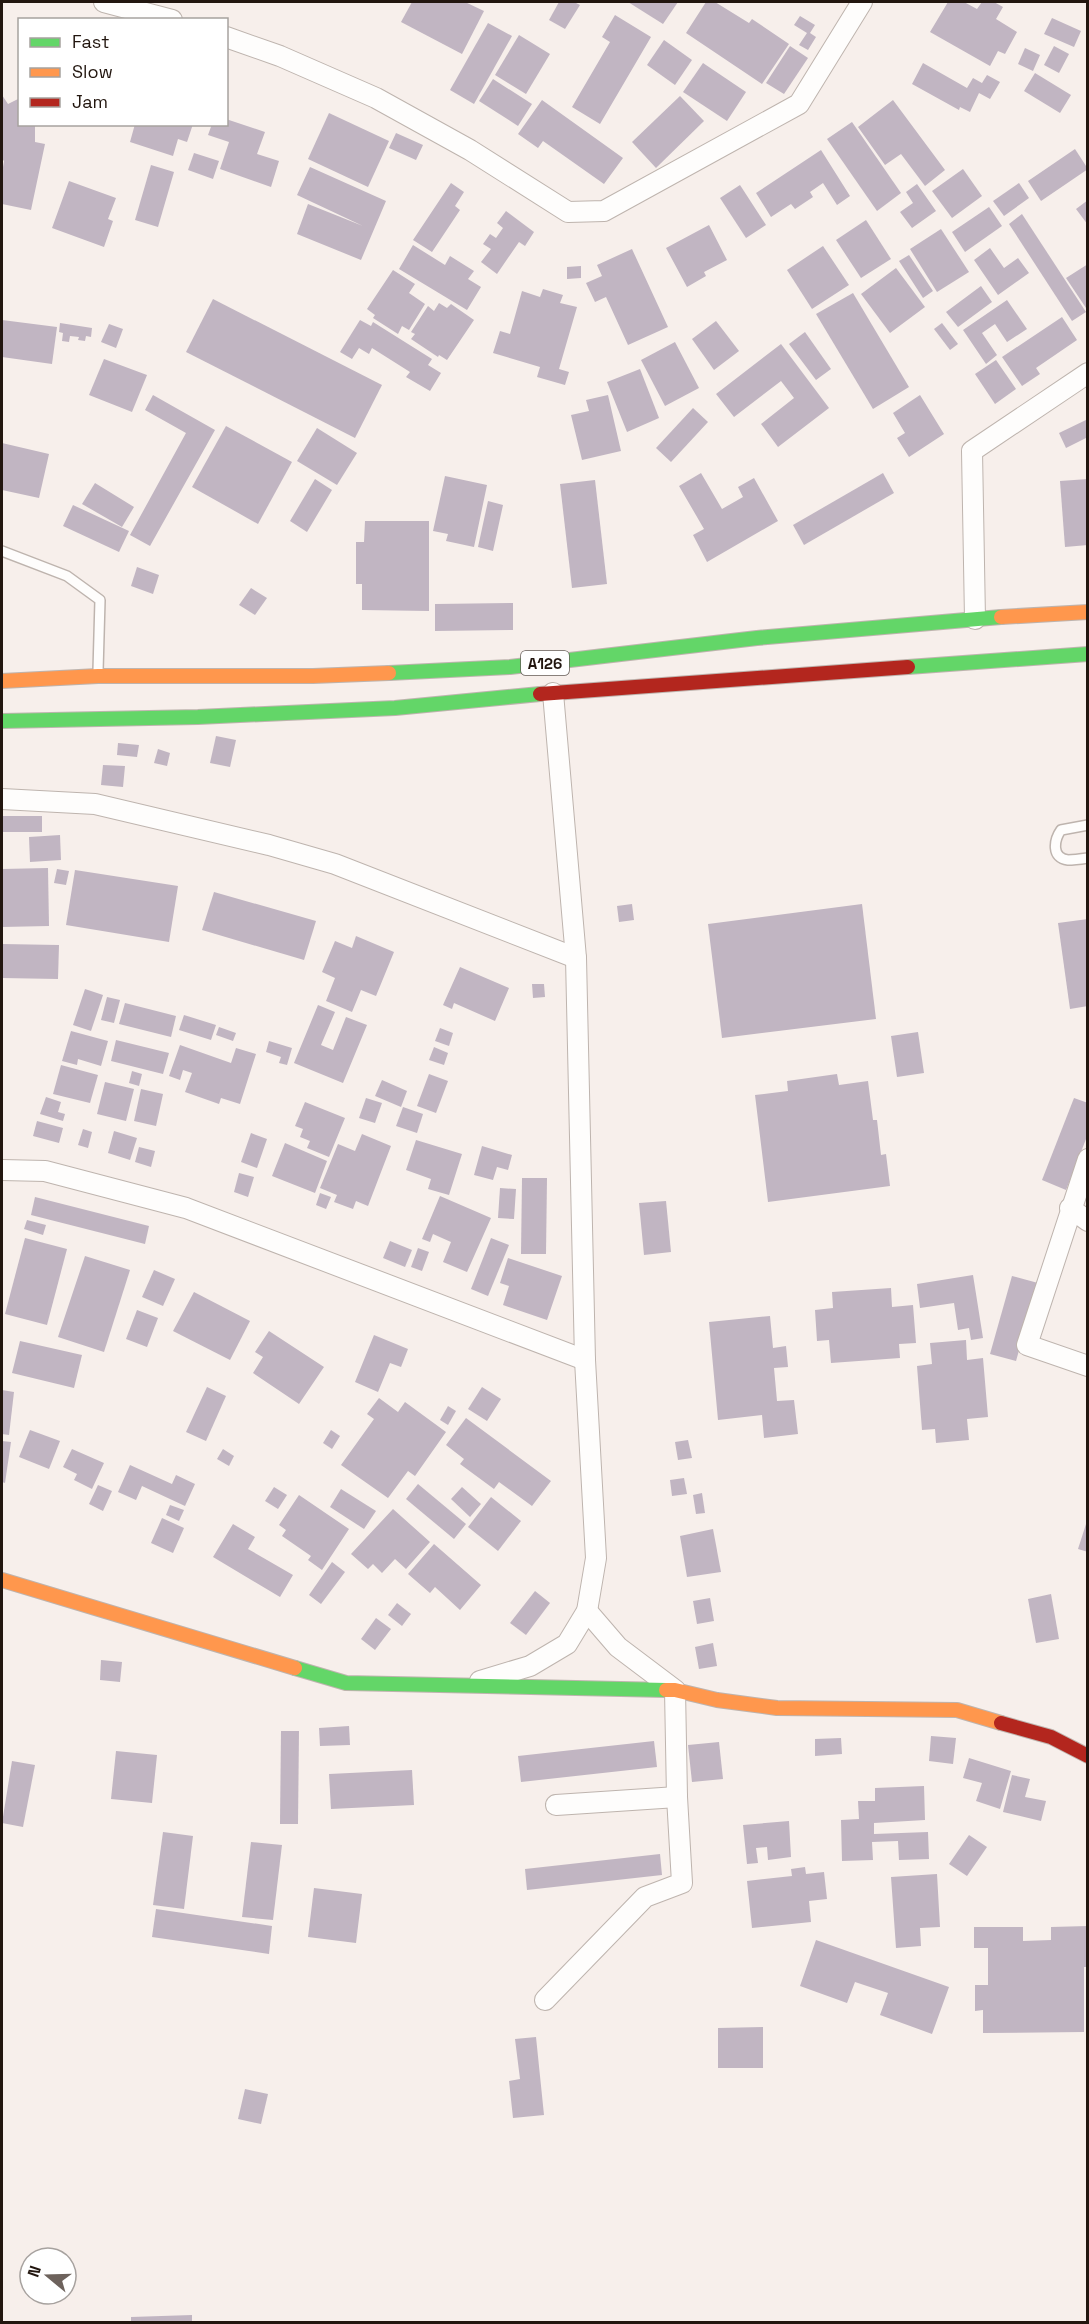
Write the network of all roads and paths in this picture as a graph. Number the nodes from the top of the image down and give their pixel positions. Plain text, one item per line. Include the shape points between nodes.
1 (104, 2) edge
2 (862, 2) edge
3 (164, 18) edge
4 (228, 38) edge
5 (1088, 373) edge
6 (2, 551) edge
7 (1088, 612) edge
8 (975, 619) junction
9 (1088, 654) edge
10 (98, 676) junction
11 (3, 680) edge
12 (553, 693) junction
13 (2, 721) edge
14 (2, 799) edge
15 (1088, 825) edge
16 (1088, 858) edge
17 (576, 958) junction
18 (1088, 1159) edge
19 (2, 1170) edge
20 (1070, 1208) junction
21 (1088, 1221) edge
22 (585, 1360) junction
23 (1088, 1366) edge
24 (2, 1580) edge
25 (587, 1611) junction
26 (460, 1686) junction
27 (675, 1690) junction
28 (1088, 1756) edge
29 (677, 1797) junction
30 (556, 1805) dead end
31 (545, 2000) dead end

1 - 3 street
2 - 4 street via 799,104 604,211 568,212 470,150 376,98
5 - 8 street via 972,451
6 - 10 lane via 67,576 100,600
7 - 8 main road, A126
8 - 10 main road, A126 via 757,638 510,667 313,676
9 - 12 main road, A126
10 - 11 main road, A126
12 - 13 main road, A126 via 395,708
12 - 17 street
14 - 17 street via 95,804 269,845 345,868
15 - 16 lane via 1061,830 1054,848 1066,860
17 - 22 street
18 - 20 street
19 - 22 street via 45,1171 186,1208
20 - 21 street
20 - 23 street via 1027,1345
22 - 25 street via 596,1558
24 - 26 main road via 346,1683
25 - 26 street via 567,1644 530,1666
25 - 27 street via 618,1647
26 - 27 main road
27 - 28 main road via 777,1708 957,1710 1051,1737
27 - 29 street
29 - 30 street
29 - 31 street via 682,1883 645,1897

